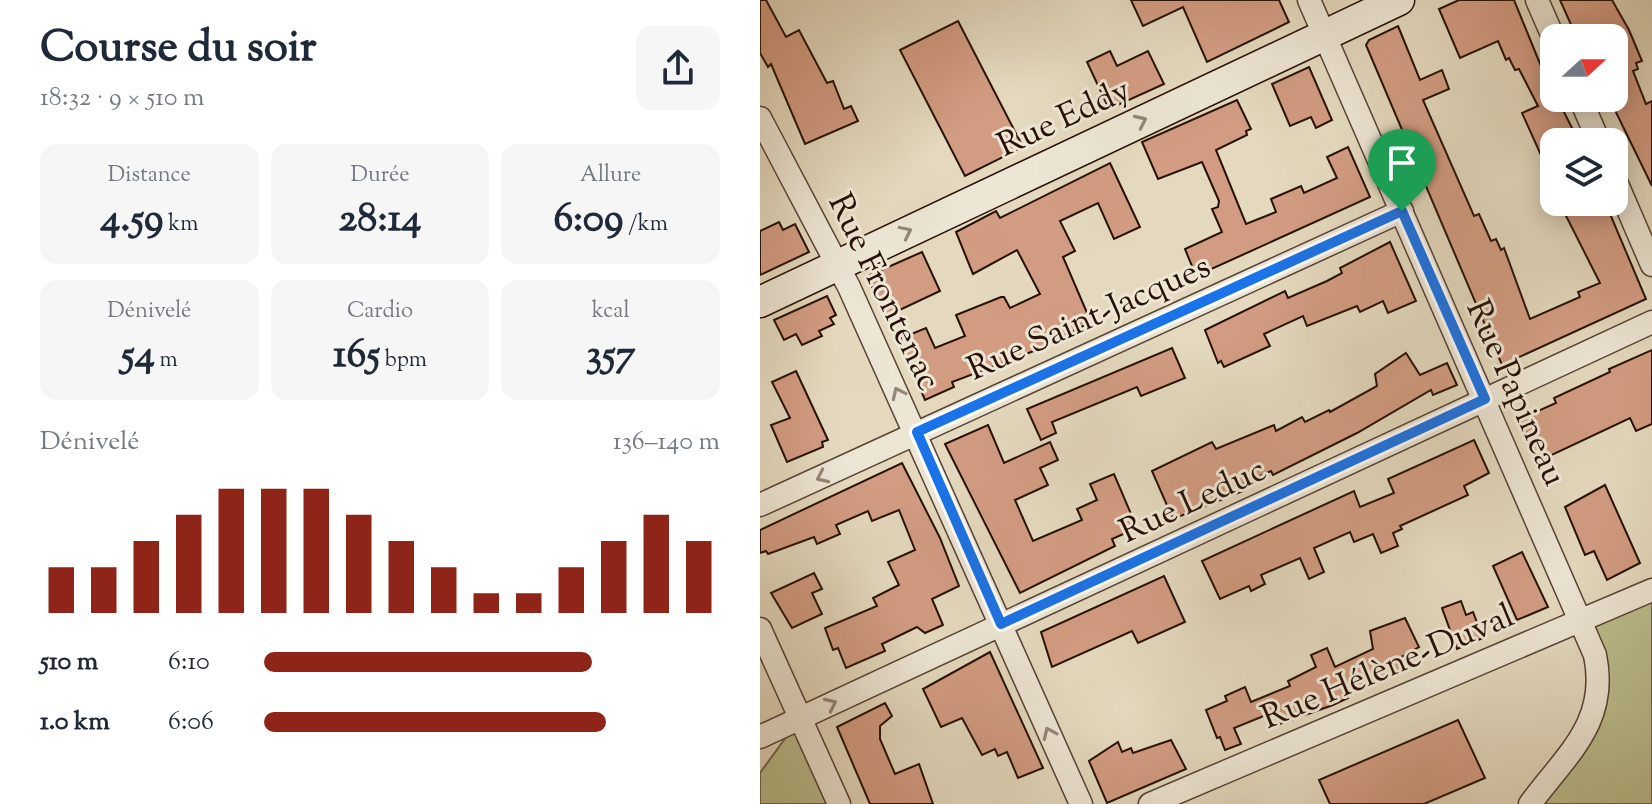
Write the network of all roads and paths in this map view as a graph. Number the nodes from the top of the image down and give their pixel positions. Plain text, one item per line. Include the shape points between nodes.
1 (1309, 0) edge
2 (1399, 0) edge
3 (1537, 0) edge
4 (1547, 24) edge
5 (1325, 35) junction
6 (760, 118) edge
7 (1628, 209) edge
8 (1402, 211) junction
9 (839, 265) junction
10 (1652, 265) edge
11 (760, 302) edge
12 (1652, 322) edge
13 (1485, 399) junction
14 (917, 432) junction
15 (760, 505) edge
16 (1652, 590) edge
17 (1581, 620) junction
18 (1001, 624) junction
19 (760, 629) edge
20 (800, 718) junction
21 (760, 737) edge
22 (839, 804) edge
23 (1081, 804) edge
24 (1150, 804) edge
25 (1530, 804) edge

1 - 5 street, Rue Papineau
2 - 5 main road, Rue Eddy
3 - 4 street
5 - 8 street, Rue Papineau
9 -> 5 main road, Rue Eddy
6 - 9 street, Rue Frontenac
7 - 10 street
8 - 13 street, Rue Papineau
8 - 14 street, Rue Saint-Jacques
9 - 11 main road, Rue Eddy
14 -> 9 street, Rue Frontenac
12 - 13 street, Rue Leduc
13 - 17 street, Rue Papineau
13 - 18 street, Rue Leduc
14 -> 15 street, Rue Saint-Jacques
14 - 18 street, Rue Frontenac
16 - 17 street, Rue Hélène-Duval
17 - 24 street, Rue Hélène-Duval
17 - 25 street, Rue Papineau via 1599,674 1594,713
20 -> 18 street, Rue Leduc
23 -> 18 street, Rue Frontenac
19 - 20 street
20 - 21 street, Rue Leduc
20 - 22 street

